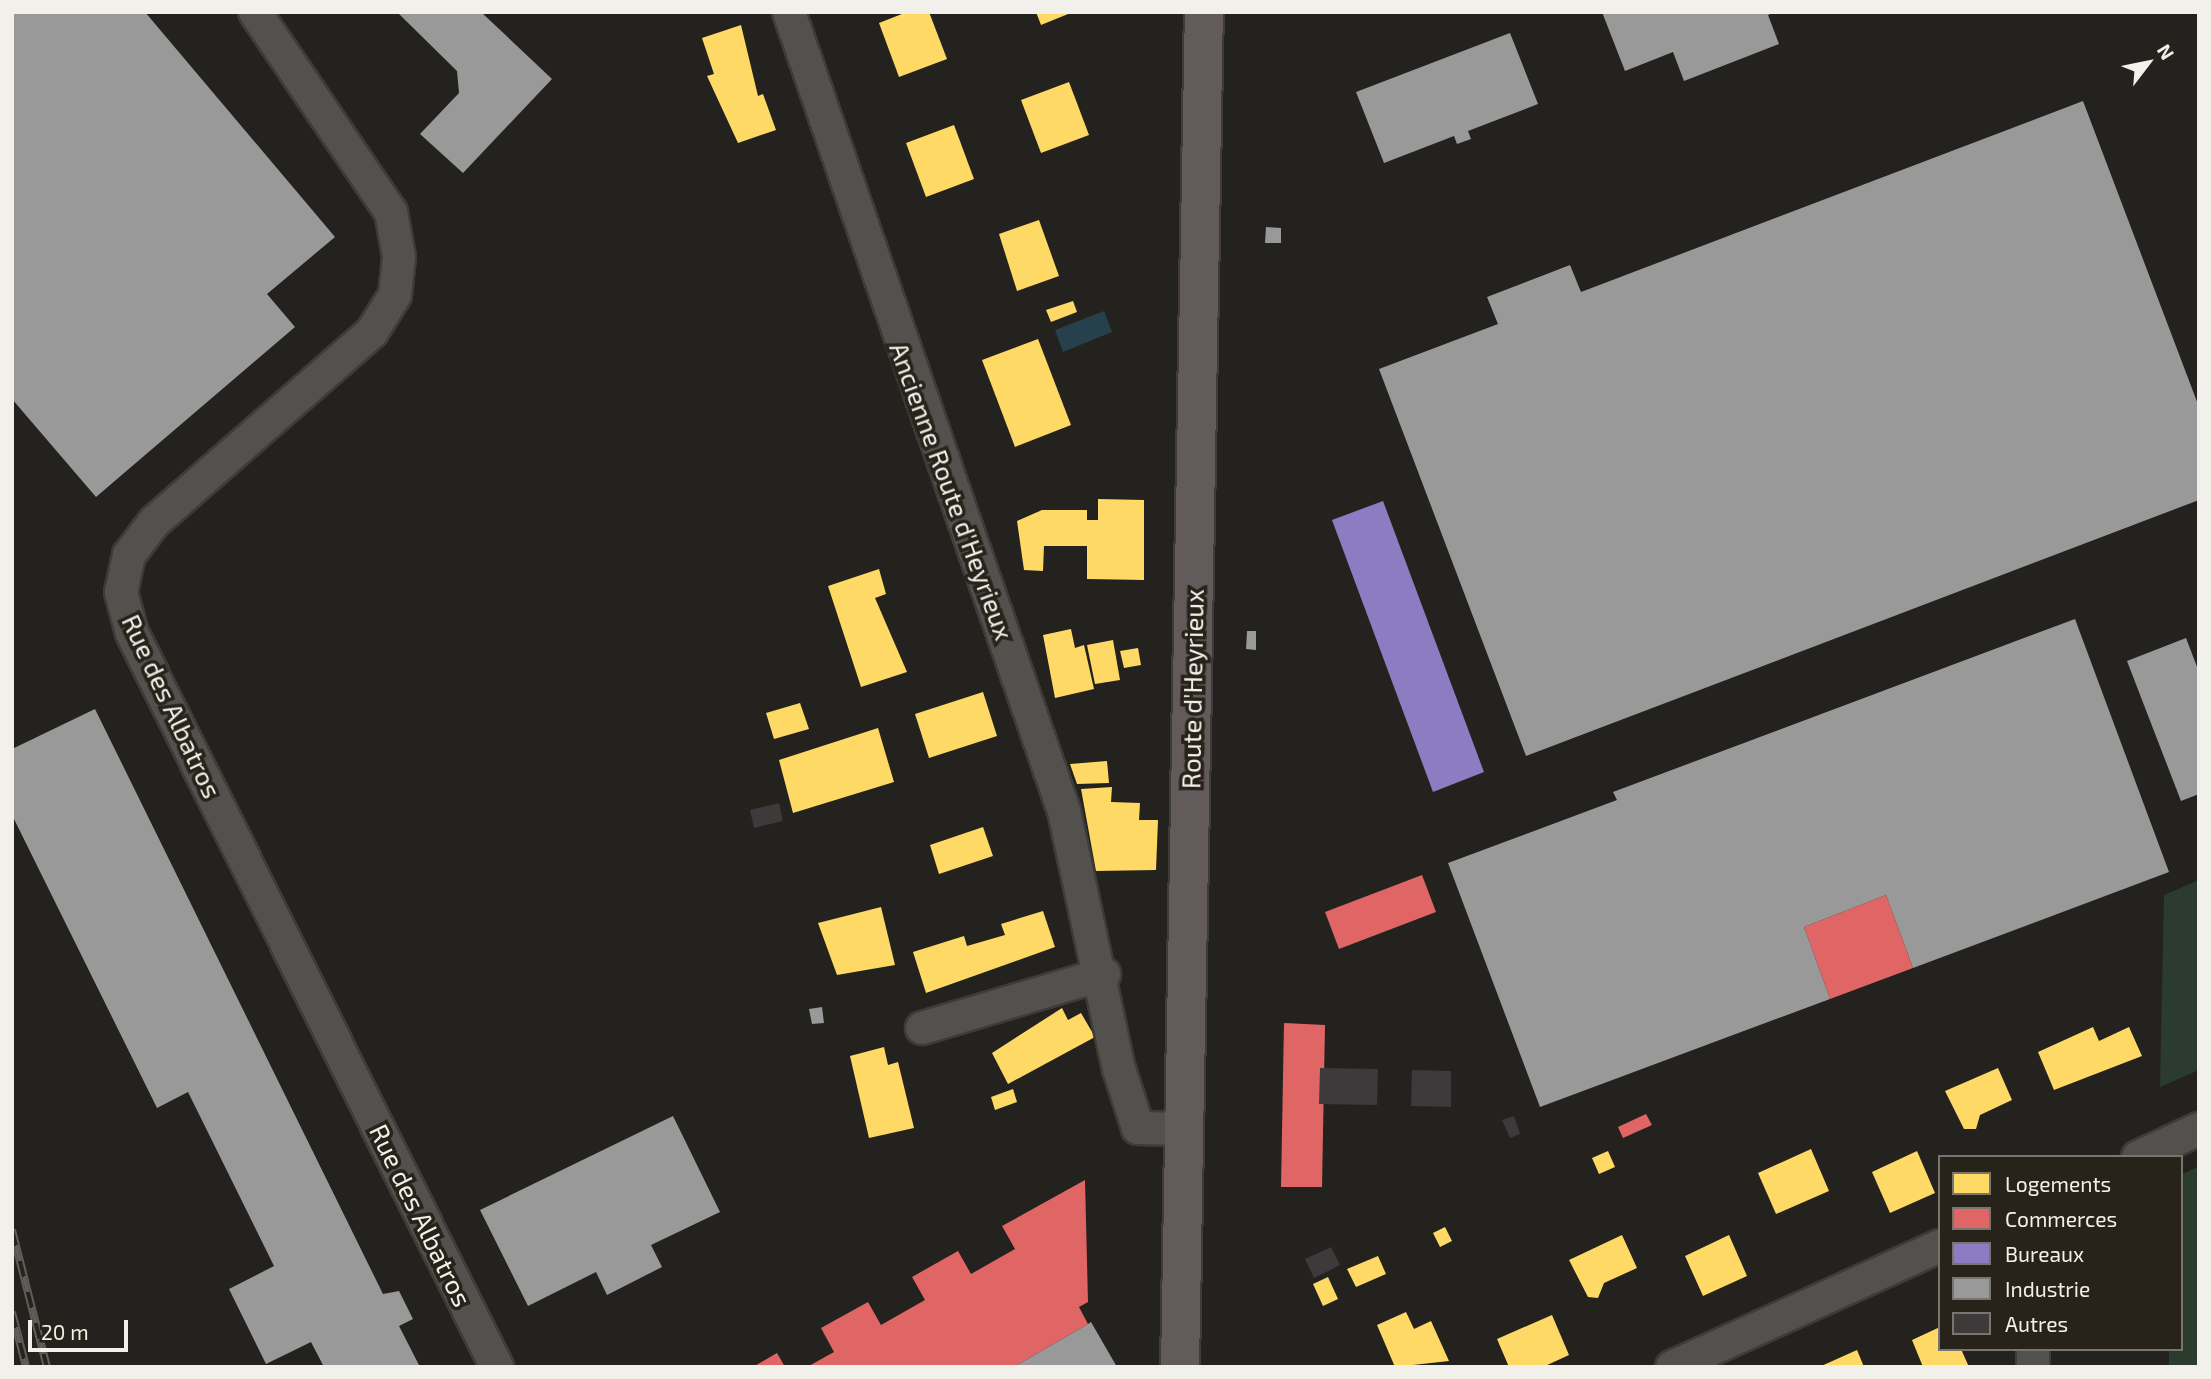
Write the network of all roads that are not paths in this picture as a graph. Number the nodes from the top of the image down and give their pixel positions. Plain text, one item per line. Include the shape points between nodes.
1 (255, 12) edge
2 (789, 12) edge
3 (1204, 12) edge
4 (1104, 974) junction
5 (922, 1028) dead end
6 (1184, 1129) junction
7 (2199, 1129) edge
8 (2142, 1155) edge
9 (1938, 1247) edge
10 (497, 1367) edge
11 (1180, 1367) edge
12 (1672, 1367) edge

1 - 10 street, Rue des Albatros via 391,212 399,257 396,295 372,332 155,521 130,555 121,592 132,633
2 - 4 street, Ancienne Route d'Heyrieux via 1064,811
3 - 6 main road, Route d'Heyrieux
4 - 5 street
4 - 6 street, Ancienne Route d'Heyrieux via 1119,1069 1138,1128
6 - 11 main road, Route d'Heyrieux
7 - 8 street
9 - 12 street

